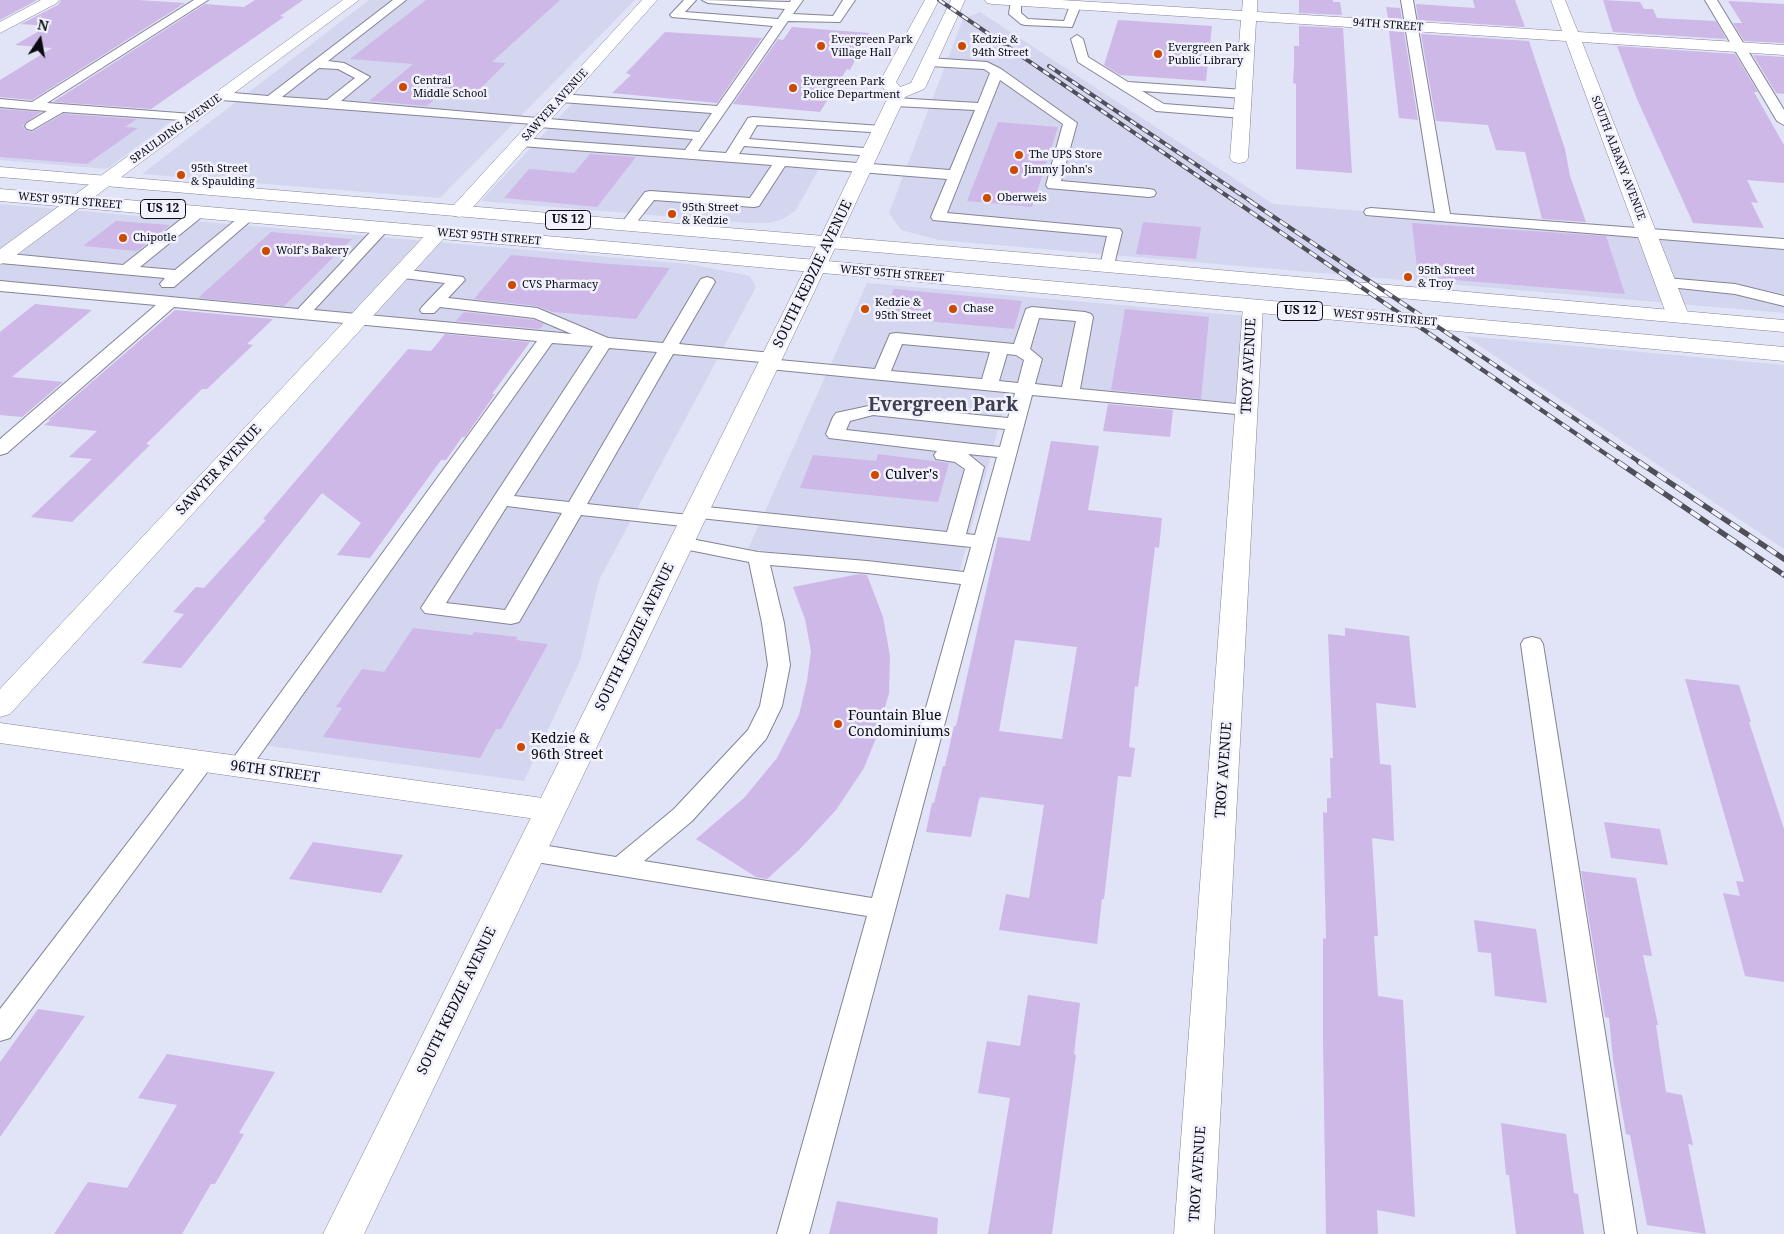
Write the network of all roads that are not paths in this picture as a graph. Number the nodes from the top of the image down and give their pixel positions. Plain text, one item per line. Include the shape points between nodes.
1 (52, 0) edge
2 (202, 0) edge
3 (352, 0) edge
4 (382, 0) edge
5 (399, 0) edge
6 (650, 0) edge
7 (690, 0) edge
8 (708, 0) edge
9 (848, 0) edge
10 (932, 0) edge
11 (958, 0) edge
12 (992, 0) edge
13 (1407, 0) edge
14 (1558, 0) edge
15 (1711, 0) edge
16 (795, 3) edge
17 (1099, 3) edge
18 (1250, 8) edge
19 (783, 20) junction
20 (1411, 27) junction
21 (0, 28) edge
22 (1572, 37) junction
23 (1077, 39) dead end
24 (1740, 48) junction
25 (1784, 50) edge
26 (929, 62) junction
27 (316, 64) junction
28 (997, 72) junction
29 (1123, 86) junction
30 (1244, 94) junction
31 (222, 96) junction
32 (561, 98) junction
33 (897, 98) junction
34 (270, 100) junction
35 (0, 102) edge
36 (330, 104) junction
37 (35, 105) junction
38 (983, 107) junction
39 (61, 108) junction
40 (720, 110) junction
41 (1243, 114) junction
42 (192, 118) junction
43 (1784, 121) edge
44 (540, 122) junction
45 (32, 126) dead end
46 (882, 130) junction
47 (702, 136) junction
48 (522, 142) junction
49 (740, 142) junction
50 (689, 155) junction
51 (730, 158) junction
52 (1239, 158) dead end
53 (868, 160) junction
54 (781, 162) junction
55 (0, 172) edge
56 (955, 174) junction
57 (106, 181) junction
58 (1149, 193) dead end
59 (0, 195) edge
60 (77, 202) junction
61 (459, 211) junction
62 (199, 212) junction
63 (1371, 212) dead end
64 (248, 217) junction
65 (1443, 218) junction
66 (627, 225) junction
67 (382, 228) junction
68 (438, 233) junction
69 (1647, 234) junction
70 (828, 242) junction
71 (1784, 244) edge
72 (0, 258) edge
73 (1108, 266) junction
74 (816, 267) junction
75 (126, 270) junction
76 (401, 274) junction
77 (179, 275) junction
78 (707, 282) dead end
79 (1666, 283) junction
80 (0, 286) edge
81 (150, 300) junction
82 (1784, 300) edge
83 (170, 302) junction
84 (436, 302) junction
85 (1253, 306) junction
86 (302, 314) junction
87 (1678, 316) junction
88 (359, 319) junction
89 (414, 324) junction
90 (1784, 326) edge
91 (548, 337) junction
92 (604, 342) junction
93 (667, 348) junction
94 (1000, 348) junction
95 (1021, 350) junction
96 (1784, 354) edge
97 (770, 361) junction
98 (881, 375) junction
99 (989, 385) junction
100 (1024, 388) junction
101 (1070, 393) junction
102 (1247, 410) junction
103 (1014, 424) junction
104 (872, 438) junction
105 (0, 449) edge
106 (1007, 453) junction
107 (502, 500) junction
108 (574, 508) junction
109 (690, 525) junction
110 (955, 539) junction
111 (982, 542) junction
112 (758, 558) junction
113 (867, 567) joint
114 (972, 579) junction
115 (1532, 644) dead end
116 (0, 707) edge
117 (0, 733) edge
118 (203, 761) junction
119 (240, 767) junction
120 (550, 810) junction
121 (530, 852) junction
122 (621, 866) junction
123 (882, 909) junction
124 (0, 1030) edge
125 (343, 1234) edge
126 (793, 1234) edge
127 (1194, 1234) edge
128 (1621, 1234) edge

1 - 21 street
2 - 37 lane
3 - 31 street, SPAULDING AVENUE
4 - 5 lane
5 - 27 lane
6 - 32 street, SAWYER AVENUE
7 - 19 lane via 676,16
8 - 16 lane
9 - 19 lane via 836,20
10 - 33 street via 887,83
11 - 26 street
12 - 17 street, 94TH STREET via 1016,7 1073,11
13 - 20 lane
14 - 22 street, SOUTH ALBANY AVENUE
15 - 24 lane
16 - 19 lane
17 - 18 street, 94TH STREET
18 - 20 street, 94TH STREET
18 - 30 street
19 - 40 lane
20 - 22 street, 94TH STREET
20 - 65 lane
22 - 24 street, 94TH STREET
22 - 69 street, SOUTH ALBANY AVENUE
23 - 29 lane via 1082,59
24 - 25 street, 94TH STREET
24 - 43 lane
26 - 28 lane via 987,66
26 - 33 street via 918,86
27 - 34 lane
27 - 36 lane via 340,66 364,77
28 - 38 lane
28 - 58 lane via 1070,123 1053,185
29 - 30 lane
29 - 41 lane via 1161,108
30 - 41 street
31 - 34 lane
31 - 42 street, SPAULDING AVENUE
32 - 40 lane
32 - 44 street, SAWYER AVENUE
33 - 38 lane
33 - 46 street, SOUTH KEDZIE AVENUE
34 - 36 lane
35 - 37 lane
36 - 44 lane
37 - 39 lane
38 - 56 lane
39 - 42 lane
39 - 45 lane
40 - 47 lane
41 - 52 street
42 - 57 street, SPAULDING AVENUE
44 - 47 lane
44 - 48 street, SAWYER AVENUE
46 - 49 lane via 753,120
46 - 53 street, SOUTH KEDZIE AVENUE
47 - 50 lane
48 - 50 lane
48 - 61 street, SAWYER AVENUE
49 - 51 lane
49 - 53 lane
50 - 51 lane
51 - 54 lane
53 - 54 lane
53 - 56 lane
53 - 70 street, SOUTH KEDZIE AVENUE
54 - 66 lane via 754,203 650,195
55 - 57 street, WEST 95TH STREET / US 12
56 - 73 lane via 938,217 1115,232
57 - 60 street, SPAULDING AVENUE
57 - 61 street, WEST 95TH STREET / US 12
59 - 60 street, WEST 95TH STREET / US 12
60 - 62 street, WEST 95TH STREET / US 12
60 - 72 street, SPAULDING AVENUE
61 - 66 street, WEST 95TH STREET / US 12
62 - 64 street, WEST 95TH STREET / US 12
62 - 75 lane
63 - 65 lane
64 - 67 street, WEST 95TH STREET / US 12
64 - 77 lane
65 - 69 lane
66 - 70 street, WEST 95TH STREET / US 12
67 - 68 street, WEST 95TH STREET / US 12
67 - 86 lane
68 - 74 street, WEST 95TH STREET / US 12
68 - 76 street, SAWYER AVENUE
69 - 71 lane
69 - 79 street, SOUTH ALBANY AVENUE
70 - 73 street, WEST 95TH STREET / US 12
70 - 74 street, SOUTH KEDZIE AVENUE
72 - 75 lane
73 - 87 street, WEST 95TH STREET / US 12
74 - 85 street, WEST 95TH STREET / US 12
74 - 97 street, SOUTH KEDZIE AVENUE
75 - 77 lane
76 - 84 lane via 457,280
76 - 88 street, SAWYER AVENUE
77 - 81 lane
78 - 93 lane
79 - 82 lane via 1735,289
79 - 87 street, SOUTH ALBANY AVENUE
80 - 81 lane
81 - 83 lane
83 - 86 lane
83 - 105 lane
84 - 89 lane
84 - 92 lane via 537,313
85 - 96 street, WEST 95TH STREET / US 12
85 - 102 street, TROY AVENUE
86 - 88 lane
87 - 90 street, WEST 95TH STREET / US 12
88 - 89 lane
88 - 116 street, SAWYER AVENUE
89 - 91 lane
91 - 92 lane
91 - 119 lane
92 - 93 lane
92 - 107 lane
93 - 97 lane
93 - 108 lane
94 - 95 lane
94 - 98 lane via 896,338
94 - 99 lane
95 - 100 lane via 1033,359
95 - 101 lane via 1032,312 1085,317
97 - 98 lane
97 - 109 street, SOUTH KEDZIE AVENUE
98 - 99 lane
99 - 100 lane
100 - 101 lane
100 - 103 lane
101 - 102 lane
102 - 127 street, TROY AVENUE
103 - 104 lane via 873,410 842,417 835,434
103 - 106 lane
104 - 106 lane
104 - 110 lane via 886,449 960,457 975,467
106 - 111 lane
107 - 108 lane
107 - 108 lane via 432,608 511,617
108 - 109 lane
109 - 110 lane
109 - 112 lane
109 - 120 street, SOUTH KEDZIE AVENUE
110 - 111 lane
111 - 114 lane
112 - 113 lane
112 - 122 lane via 779,665 758,734 683,815
113 - 114 lane
114 - 123 lane
115 - 128 lane
117 - 118 street, 96TH STREET
118 - 119 street, 96TH STREET
118 - 124 lane
119 - 120 street, 96TH STREET
120 - 121 street, SOUTH KEDZIE AVENUE
121 - 122 lane
121 - 125 street, SOUTH KEDZIE AVENUE
122 - 123 lane
123 - 126 lane

